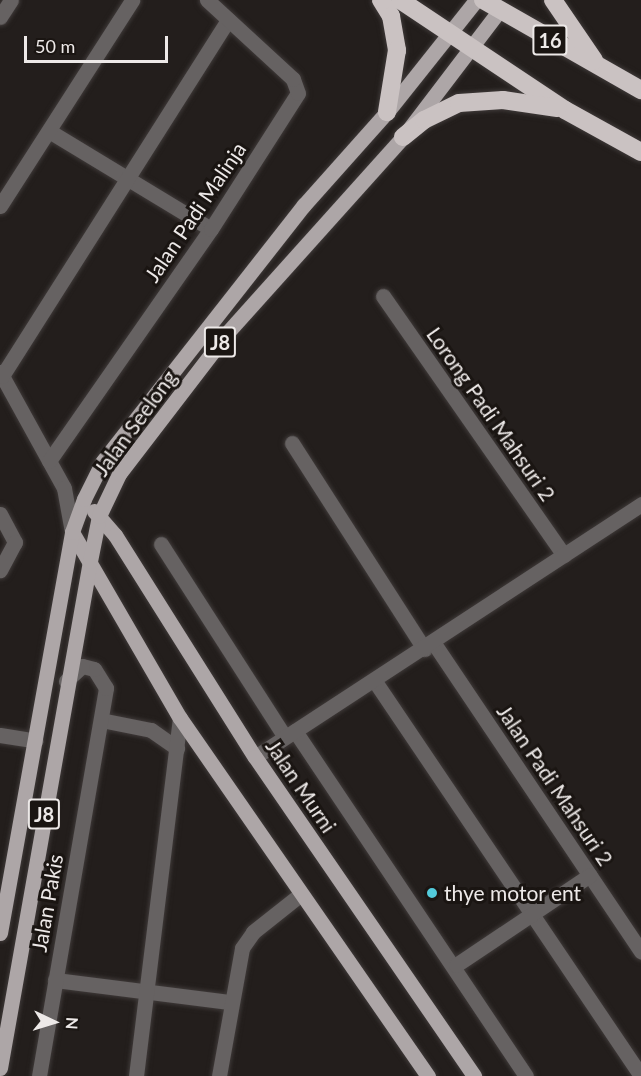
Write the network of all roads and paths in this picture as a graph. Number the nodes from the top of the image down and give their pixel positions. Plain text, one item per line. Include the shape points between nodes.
1 (11, 0) edge
2 (132, 0) edge
3 (207, 0) edge
4 (381, 0) edge
5 (400, 0) edge
6 (476, 0) edge
7 (483, 0) edge
8 (553, 0) edge
9 (502, 6) edge
10 (0, 17) edge
11 (228, 20) junction
12 (451, 34) junction
13 (473, 49) junction
14 (601, 69) junction
15 (641, 90) edge
16 (565, 110) junction
17 (387, 112) junction
18 (49, 131) junction
19 (404, 137) junction
20 (641, 152) edge
21 (129, 179) junction
22 (0, 206) edge
23 (211, 229) junction
24 (383, 296) dead end
25 (1, 374) edge
26 (292, 443) dead end
27 (49, 461) junction
28 (64, 488) junction
29 (84, 499) junction
30 (641, 504) edge
31 (0, 514) edge
32 (99, 516) junction
33 (72, 532) junction
34 (161, 544) dead end
35 (564, 555) junction
36 (90, 561) junction
37 (0, 570) edge
38 (429, 645) junction
39 (374, 680) junction
40 (66, 681) junction
41 (180, 718) junction
42 (101, 720) junction
43 (290, 734) junction
44 (0, 735) edge
45 (36, 741) junction
46 (177, 748) junction
47 (255, 757) junction
48 (6, 872) edge
49 (590, 875) junction
50 (301, 894) junction
51 (531, 913) junction
52 (0, 933) edge
53 (640, 950) edge
54 (456, 965) junction
55 (55, 980) junction
56 (148, 993) junction
57 (230, 1002) junction
58 (0, 1068) edge
59 (39, 1076) edge
60 (136, 1076) edge
61 (219, 1076) edge
62 (428, 1076) edge
63 (474, 1076) edge
64 (526, 1076) edge
65 (641, 1076) edge

1 - 10 street
2 - 18 street
3 - 11 street, Jalan Padi Malinja
4 - 17 highway via 394,25 397,50
5 - 12 highway, 16
6 - 12 main road, Jalan Seelong / J8
7 - 9 highway, 16
8 - 14 highway via 565,23
9 - 13 main road, Jalan Seelong / J8
9 - 14 highway, 16
11 - 21 street
11 - 23 street, Jalan Padi Malinja via 293,79 298,93
12 - 13 highway, 16
12 - 17 main road, Jalan Seelong / J8
13 - 16 highway, 16
13 - 19 main road, Jalan Seelong / J8
14 - 15 highway, 16
16 - 19 highway via 482,100 442,111
16 - 20 highway, 16
17 - 29 main road, Jalan Seelong / J8 via 282,232 103,461
18 - 21 street
18 - 22 street
19 - 32 main road, Jalan Seelong / J8 via 227,333 119,474
21 - 23 street
21 - 25 street
23 - 27 street, Jalan Padi Malinja
24 - 35 street, Lorong Padi Mahsuri 2
25 - 27 street
26 - 38 street, Jalan Padi Mahsuri 2
27 - 28 street
28 - 29 street
28 - 33 street
29 - 32 main road, Jalan Murni
29 - 33 main road, Jalan Seelong / J8
30 - 35 street
31 - 37 street via 15,542
32 - 36 main road, Jalan Seelong / J8
32 - 47 main road, Jalan Murni
33 - 36 main road
33 - 45 main road, Jalan Seelong / J8
34 - 43 street
35 - 38 street
36 - 40 main road, Jalan Seelong / J8
36 - 41 main road
38 - 39 street
38 - 49 street, Jalan Padi Mahsuri 2
39 - 43 street
39 - 51 street
40 - 42 street, Jalan Pakis via 82,666 102,676 106,688
40 - 58 main road, Jalan Seelong / J8
41 - 46 street
41 - 50 main road
42 - 46 street via 152,730
42 - 55 street, Jalan Pakis
43 - 47 street
43 - 54 street
44 - 45 street
45 - 48 main road, Jalan Seelong / J8
46 - 56 street
47 - 63 main road, Jalan Murni
48 - 52 main road, Jalan Seelong / J8
49 - 51 street
49 - 53 street, Jalan Padi Mahsuri 2
50 - 57 street via 253,932 242,948
50 - 62 main road
51 - 54 street
51 - 65 street
54 - 64 street
55 - 56 street
55 - 59 street, Jalan Pakis
56 - 57 street
56 - 60 street
57 - 61 street

